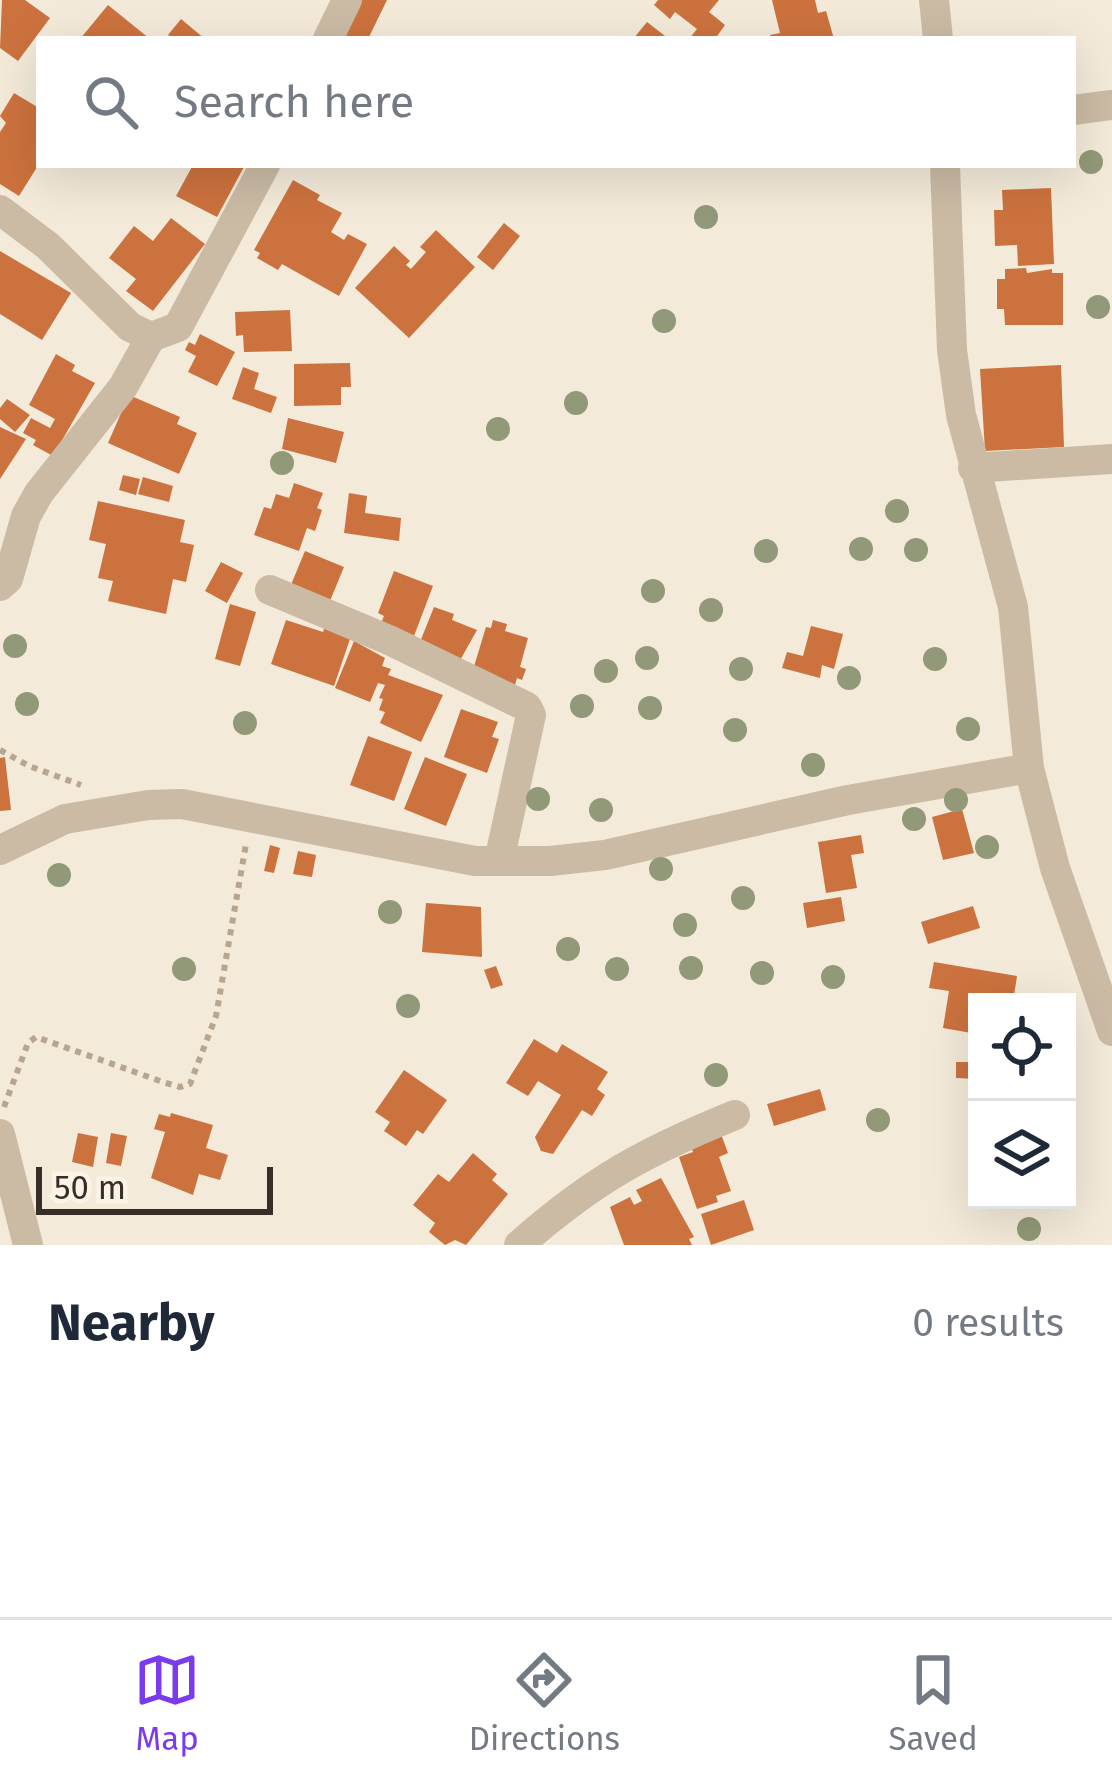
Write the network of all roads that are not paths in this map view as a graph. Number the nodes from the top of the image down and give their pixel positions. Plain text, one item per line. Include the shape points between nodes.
1 (347, 0) edge
2 (934, 0) edge
3 (329, 36) edge
4 (938, 36) edge
5 (1112, 105) edge
6 (1076, 110) edge
7 (263, 168) edge
8 (945, 168) edge
9 (0, 210) edge
10 (151, 337) junction
11 (1112, 459) edge
12 (974, 468) junction
13 (0, 586) edge
14 (270, 590) dead end
15 (1029, 768) junction
16 (0, 850) edge
17 (499, 861) junction
18 (1112, 1031) edge
19 (735, 1115) dead end
20 (2, 1150) edge
21 (28, 1245) edge
22 (519, 1245) edge

1 - 3 street
2 - 4 street
5 - 6 street
7 - 10 street via 178,326
8 - 12 street via 952,350
9 - 10 street
10 - 13 street via 123,387 39,493
11 - 12 street
12 - 15 street via 1013,608
14 - 17 street via 527,707
15 - 17 street via 605,855
15 - 18 street
16 - 17 street via 65,819 182,804
19 - 22 street via 616,1169
20 - 21 street

